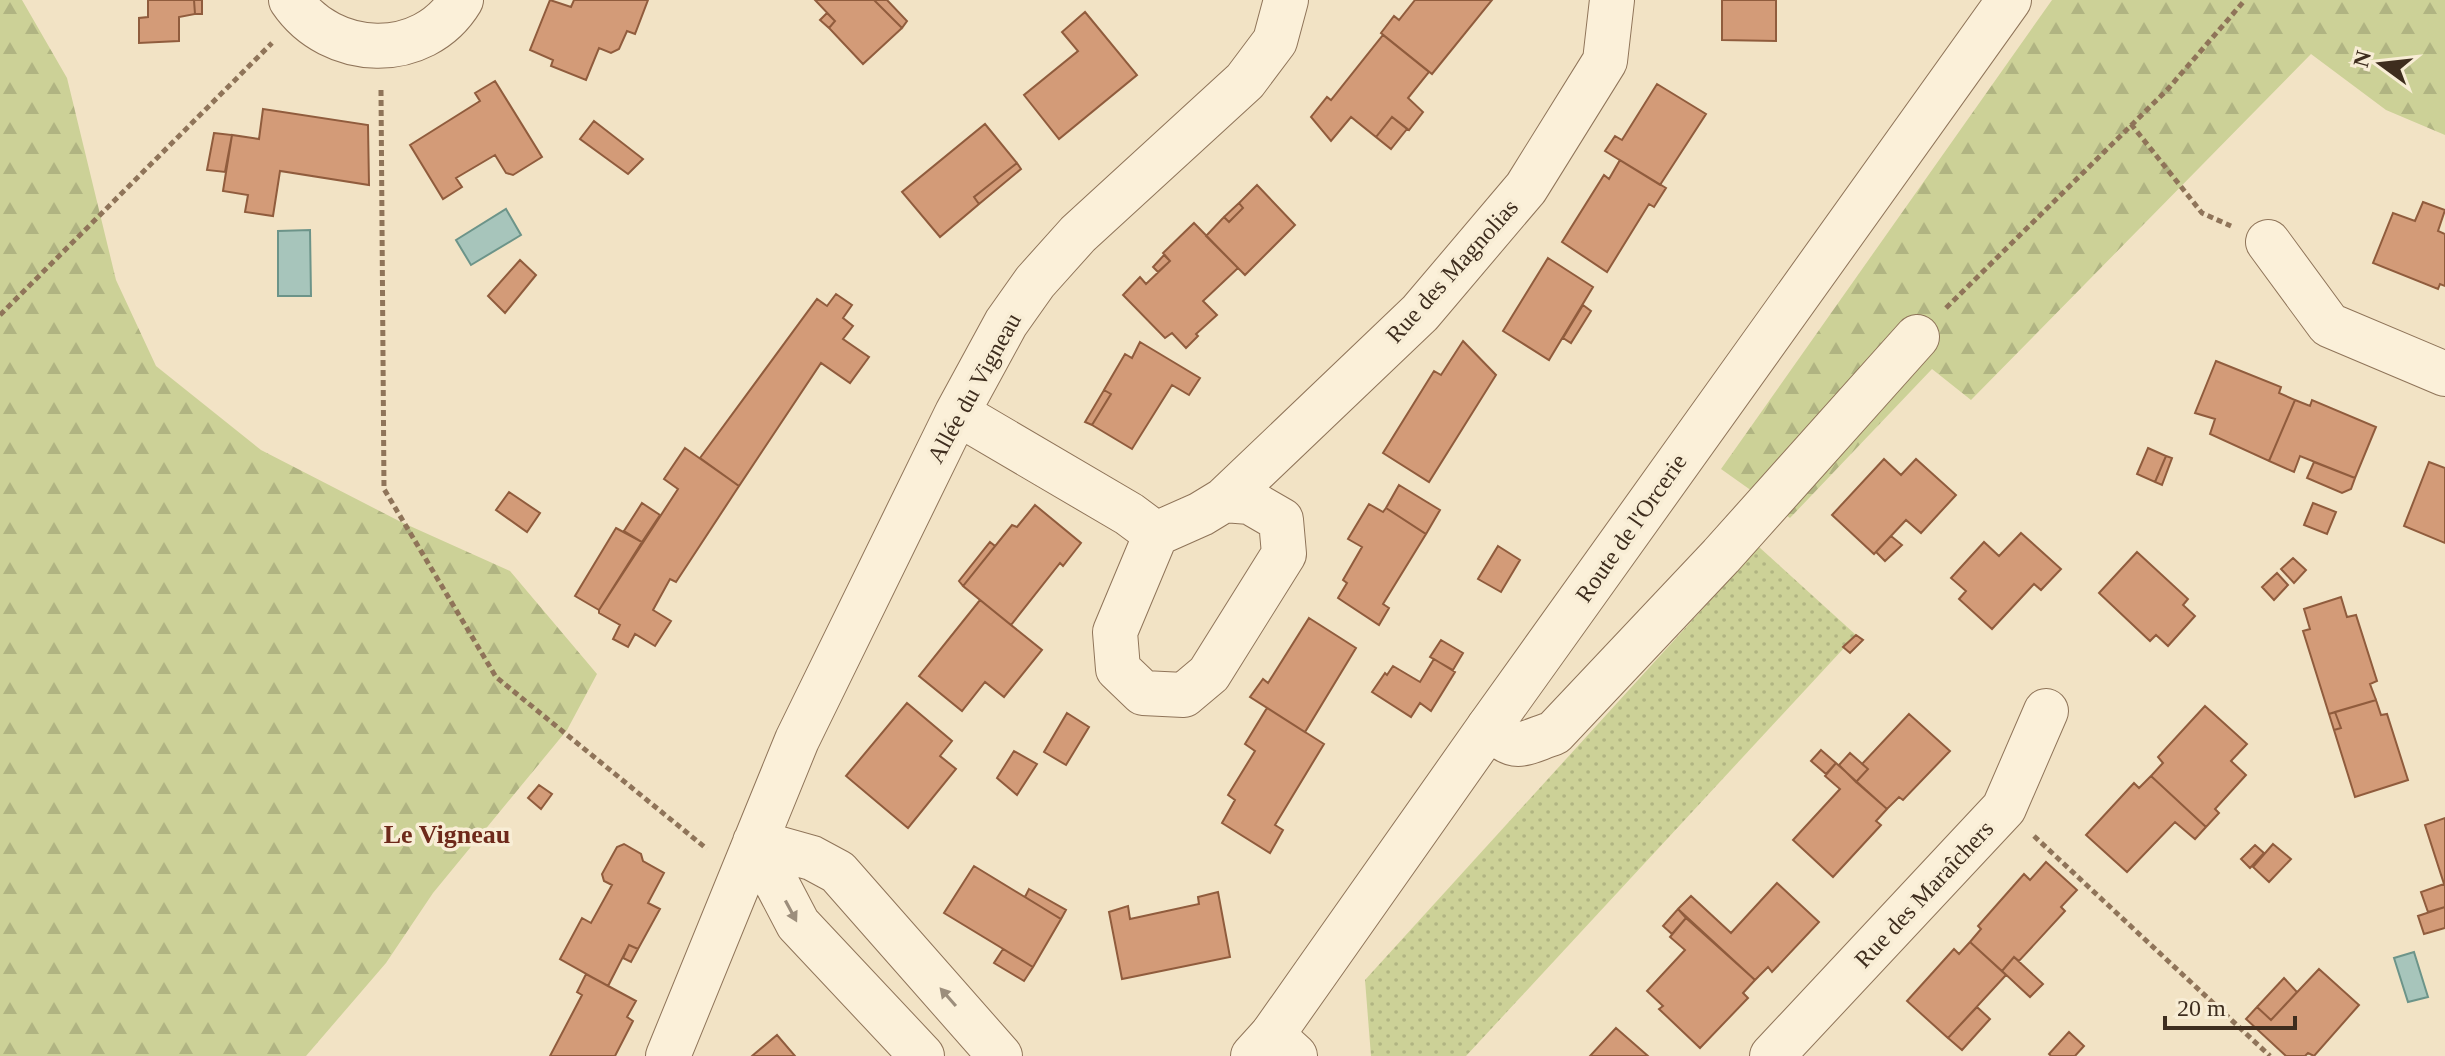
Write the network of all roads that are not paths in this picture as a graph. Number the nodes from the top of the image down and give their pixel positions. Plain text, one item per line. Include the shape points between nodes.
1 (461, 0) edge
2 (1286, 0) edge
3 (1612, 0) edge
4 (2009, 0) edge
5 (296, 7) edge
6 (2268, 242) road end
7 (1917, 337) road end
8 (2445, 374) edge
9 (957, 413) junction
10 (1224, 500) junction
11 (1156, 534) junction
12 (2046, 711) dead end
13 (1489, 727) junction
14 (748, 860) junction
15 (1273, 1049) edge
16 (668, 1056) edge
17 (922, 1056) edge
18 (1000, 1056) edge
19 (1772, 1056) edge

1 - 5 street via 428,33 395,45 361,46 328,35
2 - 9 street, Allée du Vigneau via 1275,41 1245,81 1078,234 1035,282
3 - 10 street, Rue des Magnolias via 1605,61 1526,188 1420,313
4 - 13 street, Route de l'Orcerie
6 - 8 street via 2329,325
7 - 13 street via 1554,733 1521,745 1505,742
9 - 11 street
9 - 14 street, Allée du Vigneau via 797,740
10 - 11 street, Rue des Magnolias
10 - 11 street via 1250,502 1281,520 1284,554 1209,674 1184,695 1143,693 1118,669 1115,632
12 - 19 street, Rue des Maraîchers via 2004,808
13 - 15 street, Route de l'Orcerie
14 - 16 street, Allée du Vigneau
14 -> 17 street via 798,924
18 -> 14 street via 838,872 812,858

